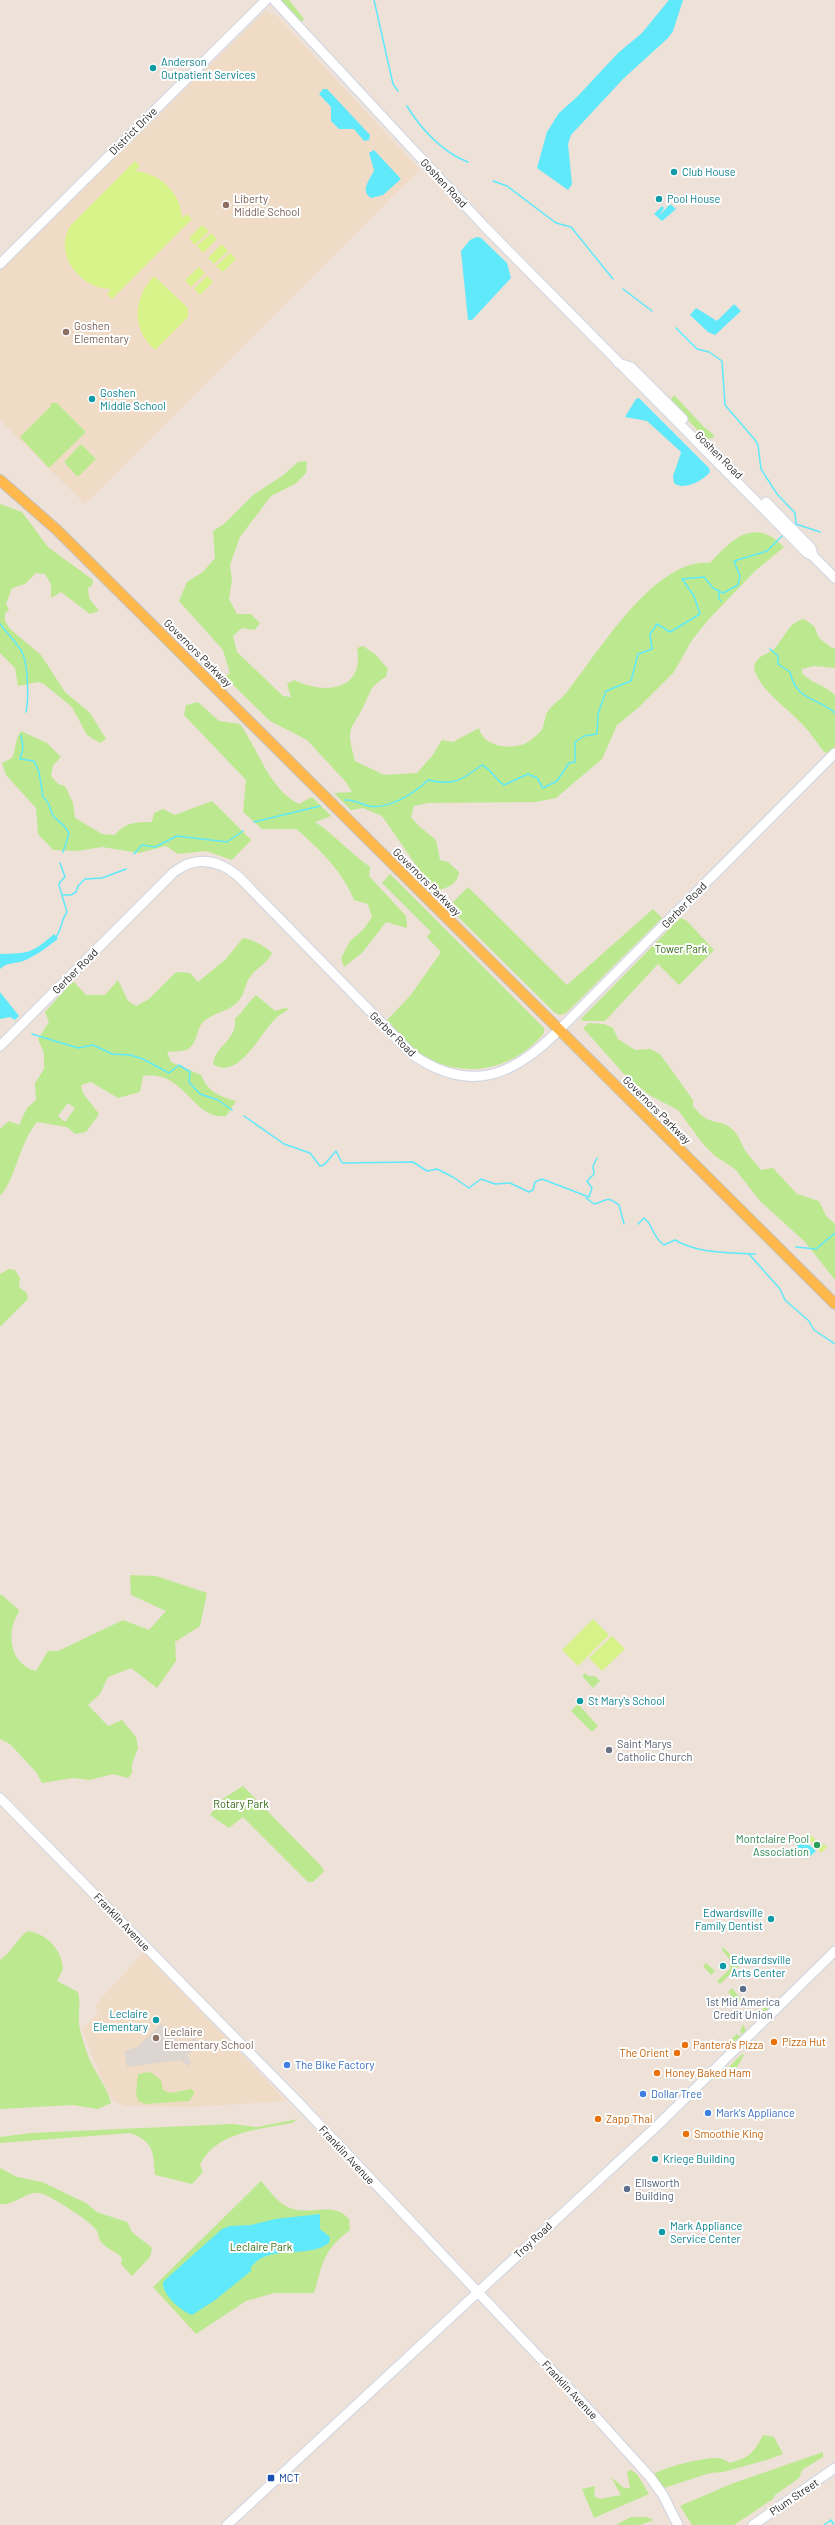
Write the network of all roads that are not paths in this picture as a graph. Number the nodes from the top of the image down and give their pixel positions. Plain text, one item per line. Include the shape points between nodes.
1 (266, 0) edge
2 (274, 0) edge
3 (0, 264) edge
4 (0, 480) edge
5 (835, 578) edge
6 (835, 753) edge
7 (559, 1030) junction
8 (0, 1046) edge
9 (835, 1304) edge
10 (0, 1798) edge
11 (835, 1951) edge
12 (477, 2292) junction
13 (835, 2468) edge
14 (227, 2525) edge
15 (678, 2525) edge
16 (753, 2525) edge

1 - 3 street, District Drive
2 - 5 street, Goshen Road via 455,196 618,363 631,367 811,548 813,556
4 - 7 main road, Governors Parkway via 62,535
6 - 7 street, Gerber Road
7 - 8 street, Gerber Road via 526,1059 502,1072 463,1076 432,1067 400,1043 232,872 219,863 202,861 188,864 174,872
7 - 9 main road, Governors Parkway
10 - 12 street, Franklin Avenue via 299,2103
11 - 12 street, Troy Road via 657,2126
12 - 14 street, Troy Road
12 - 15 street, Franklin Avenue via 650,2477 663,2495
13 - 16 street, Plum Street

